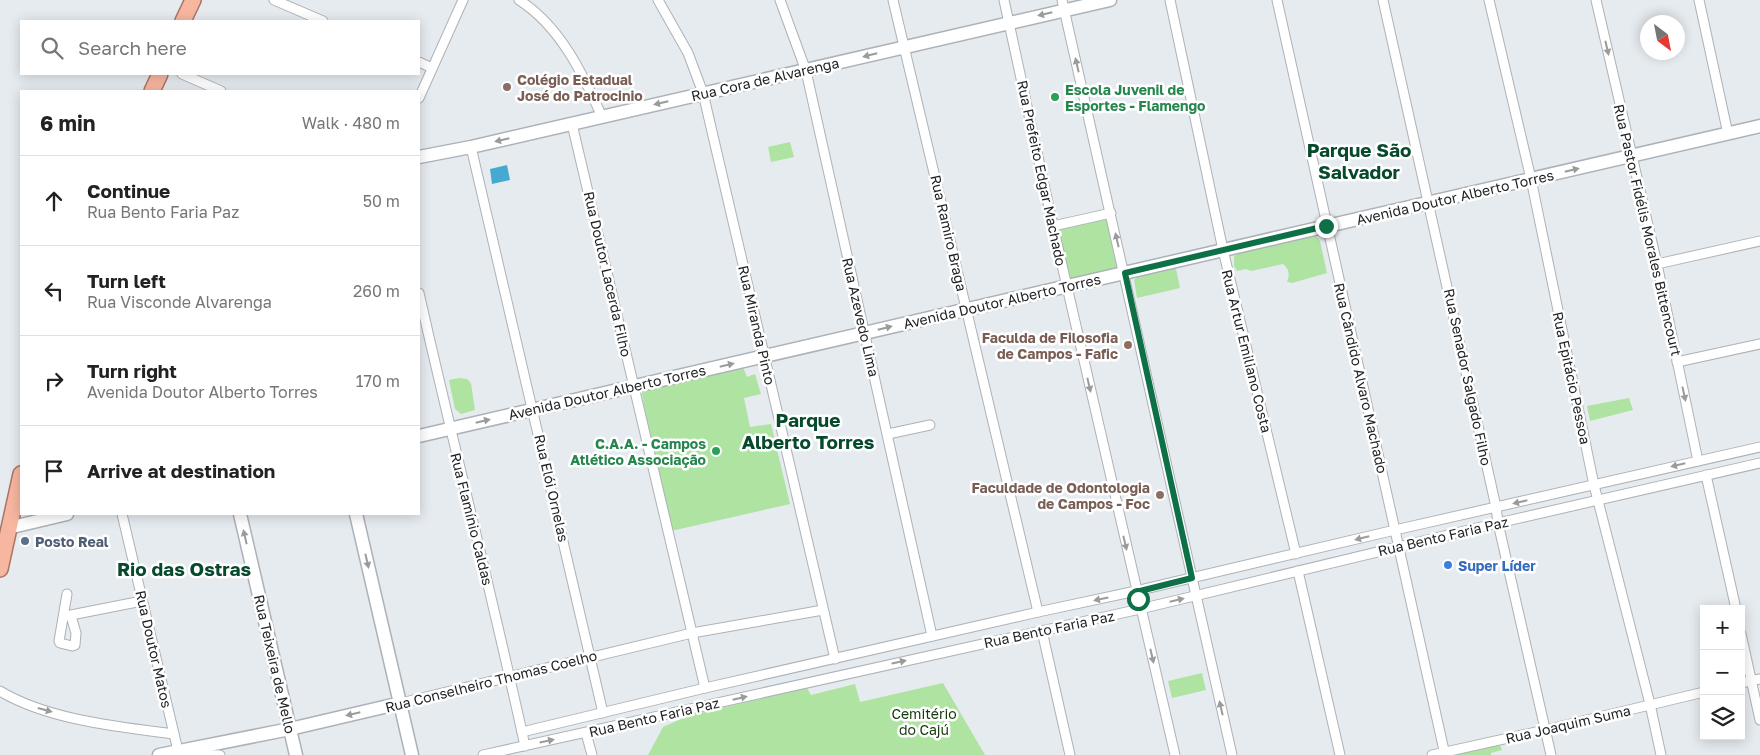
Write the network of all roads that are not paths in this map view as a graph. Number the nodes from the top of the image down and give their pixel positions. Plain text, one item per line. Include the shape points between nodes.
1 (193, 0) edge
2 (274, 0) edge
3 (463, 0) edge
4 (519, 0) edge
5 (658, 0) edge
6 (780, 0) edge
7 (893, 0) edge
8 (1004, 0) edge
9 (1110, 0) edge
10 (1170, 0) edge
11 (1277, 0) edge
12 (1383, 0) edge
13 (1489, 0) edge
14 (1596, 0) edge
15 (1699, 0) edge
16 (1063, 5) edge
17 (183, 20) edge
18 (321, 20) edge
19 (1009, 22) junction
20 (905, 47) junction
21 (420, 62) edge
22 (432, 68) junction
23 (806, 71) junction
24 (160, 75) edge
25 (184, 75) edge
26 (152, 90) edge
27 (219, 90) edge
28 (703, 93) junction
29 (420, 96) edge
30 (602, 117) junction
31 (572, 124) junction
32 (1760, 126) edge
33 (1728, 134) junction
34 (471, 147) junction
35 (1632, 156) junction
36 (420, 157) edge
37 (1531, 179) junction
38 (1430, 203) junction
39 (1110, 213) junction
40 (1054, 226) junction
41 (1326, 226) junction
42 (1760, 241) edge
43 (1223, 250) junction
44 (1657, 264) junction
45 (1125, 273) junction
46 (1067, 286) junction
47 (420, 297) edge
48 (967, 308) junction
49 (865, 333) junction
50 (1760, 344) edge
51 (764, 356) junction
52 (1677, 362) junction
53 (634, 386) junction
54 (533, 410) junction
55 (930, 425) dead end
56 (450, 429) junction
57 (888, 434) junction
58 (420, 436) edge
59 (1760, 447) edge
60 (1698, 461) junction
61 (1760, 462) edge
62 (1706, 475) junction
63 (20, 478) edge
64 (1594, 485) junction
65 (1598, 501) junction
66 (1496, 507) junction
67 (63, 515) edge
68 (122, 515) edge
69 (240, 515) edge
70 (356, 515) edge
71 (1498, 523) junction
72 (8, 528) junction
73 (1395, 530) junction
74 (1399, 546) junction
75 (1296, 554) junction
76 (0, 569) edge
77 (1298, 571) junction
78 (1192, 578) junction
79 (1136, 592) junction
80 (67, 594) dead end
81 (1196, 596) junction
82 (142, 601) junction
83 (1735, 605) edge
84 (1140, 609) junction
85 (823, 610) junction
86 (1038, 612) junction
87 (1042, 631) junction
88 (692, 633) junction
89 (932, 636) junction
90 (1745, 646) edge
91 (591, 657) junction
92 (834, 659) junction
93 (510, 678) junction
94 (1756, 679) edge
95 (705, 688) junction
96 (0, 692) edge
97 (1700, 693) edge
98 (401, 703) junction
99 (1650, 704) junction
100 (603, 713) junction
101 (1760, 720) edge
102 (290, 729) junction
103 (1545, 730) junction
104 (522, 732) junction
105 (586, 733) junction
106 (174, 734) junction
107 (525, 746) junction
108 (179, 753) edge
109 (1445, 754) edge
110 (159, 755) edge
111 (220, 755) edge
112 (296, 755) edge
113 (412, 755) edge
114 (483, 755) edge
115 (592, 755) edge
116 (1070, 755) edge
117 (1175, 755) edge
118 (1232, 755) edge
119 (1340, 755) edge
120 (1432, 755) edge
121 (1551, 755) edge
122 (1661, 755) edge

1 - 17 highway
2 - 18 street
3 - 22 street
4 - 30 street via 542,20 573,59
5 - 28 street, Rua Miranda Pinto via 688,53
6 - 23 street, Rua Azevedo Lima
7 - 20 street, Rua Ramiro Braga
8 - 19 street, Rua Prefeito Edgar Machado
9 - 16 main road, Rua Cora de Alvarenga
10 - 43 street, Rua Artur Emiliano Costa
11 - 41 street, Rua Cândido Alvaro Machado
12 - 38 street, Rua Senador Salgado Filho
13 - 37 street, Rua Epitácio Pessoa
14 -> 35 street, Rua Pastor Fidélis Morales Bittencourt
15 - 33 street
16 -> 19 main road, Rua Cora de Alvarenga
39 -> 16 street
19 - 20 main road, Rua Cora de Alvarenga
19 - 40 street, Rua Prefeito Edgar Machado
20 -> 23 main road, Rua Cora de Alvarenga
20 - 48 street, Rua Ramiro Braga
21 - 22 street
22 - 29 street
23 - 28 main road, Rua Cora de Alvarenga
23 - 49 street, Rua Azevedo Lima
24 - 26 highway
25 - 27 street
28 -> 30 main road, Rua Cora de Alvarenga
28 - 51 street, Rua Miranda Pinto
30 - 31 main road, Rua Cora de Alvarenga
31 -> 34 main road, Rua Cora de Alvarenga
31 - 53 street, Rua Doutor Lacerda Filho
32 - 33 main road, Avenida Doutor Alberto Torres
33 - 35 main road, Avenida Doutor Alberto Torres
34 - 36 main road, Rua Cora de Alvarenga
34 - 54 street, Rua Elói Ornelas
37 -> 35 main road, Avenida Doutor Alberto Torres
35 - 44 street, Rua Pastor Fidélis Morales Bittencourt
37 - 38 main road, Avenida Doutor Alberto Torres
37 - 64 street, Rua Epitácio Pessoa
38 - 41 main road, Avenida Doutor Alberto Torres
38 - 66 street, Rua Senador Salgado Filho
39 - 40 street
45 -> 39 street
40 - 46 street, Rua Prefeito Edgar Machado
41 - 43 main road, Avenida Doutor Alberto Torres
41 - 73 street, Rua Cândido Alvaro Machado
42 - 44 street
43 - 45 main road, Avenida Doutor Alberto Torres
43 - 75 street, Rua Artur Emiliano Costa
44 - 52 street, Rua Pastor Fidélis Morales Bittencourt
45 - 46 main road, Avenida Doutor Alberto Torres
45 - 78 street
46 - 48 main road, Avenida Doutor Alberto Torres
46 -> 79 street, Rua Prefeito Edgar Machado
47 - 56 street, Rua Flamínio Caldas
49 -> 48 main road, Avenida Doutor Alberto Torres
48 - 86 street, Rua Ramiro Braga
49 - 51 main road, Avenida Doutor Alberto Torres
49 - 57 street, Rua Azevedo Lima
50 - 52 street
53 -> 51 main road, Avenida Doutor Alberto Torres
51 - 85 street, Rua Miranda Pinto
52 -> 60 street, Rua Pastor Fidélis Morales Bittencourt
53 - 54 main road, Avenida Doutor Alberto Torres
53 - 88 street, Rua Doutor Lacerda Filho
56 -> 54 main road, Avenida Doutor Alberto Torres
54 - 91 street, Rua Elói Ornelas
55 - 57 street
56 - 58 main road, Avenida Doutor Alberto Torres
56 - 93 street, Rua Flamínio Caldas
57 - 89 street, Rua Azevedo Lima
59 - 60 street, Rua Bento Faria Paz
60 -> 64 street, Rua Bento Faria Paz
61 - 62 street, Rua Bento Faria Paz
62 - 65 street, Rua Bento Faria Paz
62 - 83 street
63 - 72 highway
64 - 65 street, Rua Epitácio Pessoa
64 -> 66 street, Rua Bento Faria Paz
65 - 71 street, Rua Bento Faria Paz
65 - 99 street, Rua Epitácio Pessoa
66 - 71 street, Rua Senador Salgado Filho
66 - 73 street, Rua Bento Faria Paz
67 - 72 main road
68 - 82 street, Rua Doutor Matos
102 -> 69 main road, Rua Teixeira de Mello
70 -> 98 main road
71 - 74 street, Rua Bento Faria Paz
71 - 103 street, Rua Senador Salgado Filho
72 - 76 highway
73 - 74 street, Rua Cândido Alvaro Machado
73 -> 75 street, Rua Bento Faria Paz
74 - 77 street, Rua Bento Faria Paz
74 - 109 street, Rua Cândido Alvaro Machado
75 - 78 street, Rua Bento Faria Paz
77 - 81 street, Rua Bento Faria Paz
77 - 119 street
78 - 79 street, Rua Bento Faria Paz
78 - 81 street
79 - 84 street, Rua Prefeito Edgar Machado
79 -> 86 street, Rua Bento Faria Paz
80 - 82 street via 67,616
84 -> 81 street, Rua Bento Faria Paz
118 -> 81 street
82 - 106 street, Rua Doutor Matos
84 - 87 street, Rua Bento Faria Paz
84 -> 117 street, Rua Prefeito Edgar Machado
85 - 88 street, Rua Conselheiro Thomas Coelho
85 - 92 street, Rua Miranda Pinto
86 - 89 street, Rua Bento Faria Paz
105 -> 87 street, Rua Bento Faria Paz
87 - 116 street
88 - 91 street, Rua Conselheiro Thomas Coelho
88 - 95 street, Rua Doutor Lacerda Filho
89 - 92 street, Rua Bento Faria Paz
90 - 94 street
91 - 93 street, Rua Conselheiro Thomas Coelho
91 - 100 street, Rua Elói Ornelas
92 - 95 street, Rua Bento Faria Paz
93 - 98 street, Rua Conselheiro Thomas Coelho
93 - 104 street, Rua Flamínio Caldas
94 - 101 street
95 - 100 street, Rua Bento Faria Paz
96 -> 106 street via 36,708 69,717
97 - 99 street, Rua Joaquim Suma
98 -> 102 main road, Rua Conselheiro Thomas Coelho
98 - 113 main road
99 - 103 street, Rua Joaquim Suma
99 - 122 street, Rua Epitácio Pessoa
100 - 104 street, Rua Bento Faria Paz
102 - 108 main road, Rua Conselheiro Thomas Coelho
102 - 112 main road, Rua Teixeira de Mello
103 - 109 street, Rua Joaquim Suma
103 - 121 street, Rua Senador Salgado Filho
104 - 107 street, Rua Flamínio Caldas
107 -> 105 street, Rua Bento Faria Paz
105 - 115 street
106 - 108 street, Rua Doutor Matos
107 - 114 street, Rua Bento Faria Paz
108 - 110 main road, Rua Conselheiro Thomas Coelho
108 - 111 street
109 - 120 street, Rua Joaquim Suma

